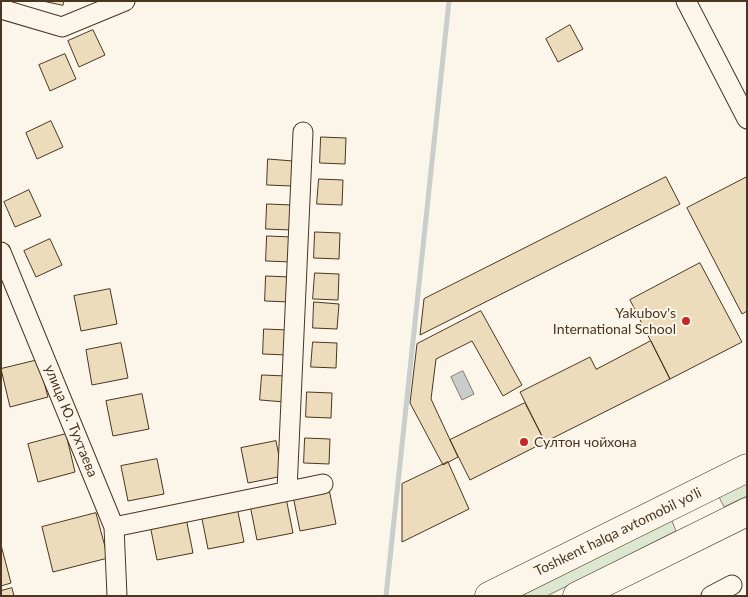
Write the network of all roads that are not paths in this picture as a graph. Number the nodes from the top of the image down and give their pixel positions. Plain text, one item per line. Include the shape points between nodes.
1 (126, 1) edge
2 (686, 1) edge
3 (1, 9) edge
4 (747, 119) edge
5 (303, 132) dead end
6 (1, 252) edge
7 (747, 468) edge
8 (323, 484) dead end
9 (287, 490) junction
10 (692, 495) junction
11 (747, 512) edge
12 (114, 527) junction
13 (710, 531) junction
14 (732, 585) dead end
15 (117, 596) edge
16 (489, 596) edge
17 (577, 596) edge
18 (711, 596) edge

1 - 3 street via 62,27
2 - 4 street
5 - 9 street
6 - 12 street, улица Ю. Тухтаева
7 - 10 highway, Toshkent halqa avtomobil yo'li
8 - 9 street
9 - 12 street
10 - 13 highway
10 - 16 highway, Toshkent halqa avtomobil yo'li
11 - 13 highway
12 - 15 street, улица Ю. Тухтаева
13 - 17 highway
14 - 18 street

